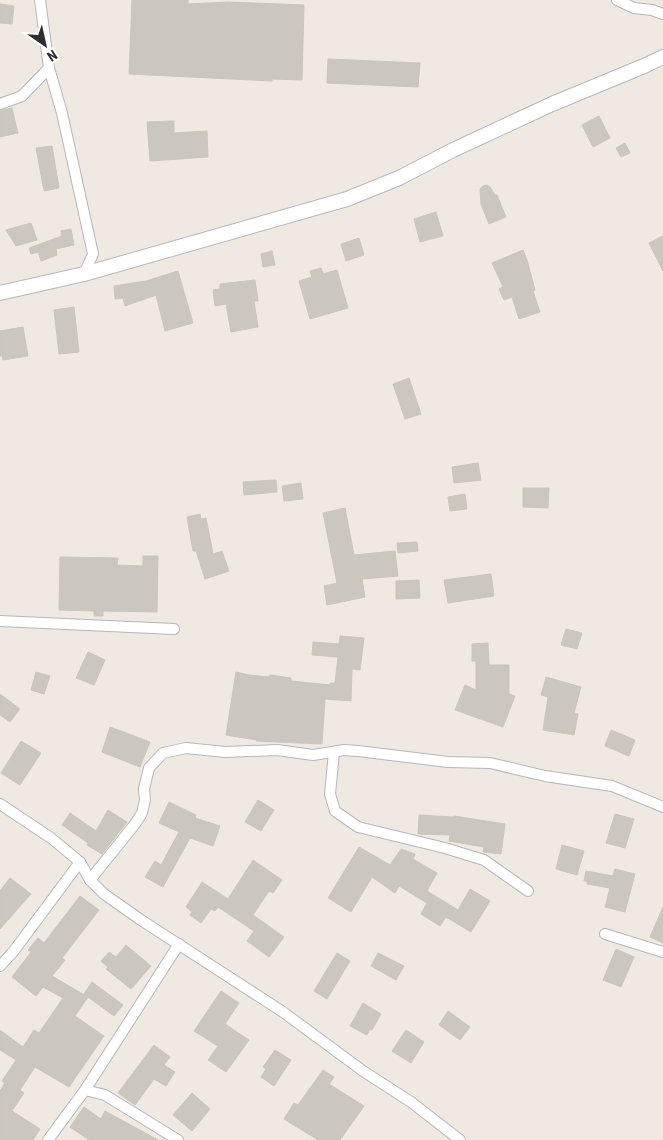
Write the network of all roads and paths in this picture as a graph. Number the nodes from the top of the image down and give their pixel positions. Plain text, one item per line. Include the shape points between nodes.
1 (40, 0) edge
2 (617, 0) edge
3 (663, 14) edge
4 (663, 56) edge
5 (49, 68) junction
6 (0, 104) edge
7 (84, 274) junction
8 (0, 294) edge
9 (0, 621) edge
10 (174, 629) dead end
11 (334, 752) junction
12 (0, 804) edge
13 (663, 807) edge
14 (80, 862) junction
15 (90, 880) junction
16 (528, 891) dead end
17 (604, 934) dead end
18 (179, 944) junction
19 (663, 952) edge
20 (0, 966) edge
21 (85, 1090) junction
22 (48, 1140) edge
23 (178, 1140) edge
24 (460, 1140) edge

1 - 5 street
2 - 3 street via 634,8
4 - 7 main road via 347,200
5 - 6 street via 22,96
5 - 7 street via 92,254
7 - 8 main road
9 - 10 street
11 - 13 street via 344,750 448,762 490,763 545,776 612,786
11 - 15 street via 313,755 277,750 225,752 186,748 163,753 150,768 142,813
11 - 16 street via 330,794 335,811 358,828 484,860
12 - 14 street
14 - 15 street
14 - 20 street
15 - 18 street via 104,894
17 - 19 street
18 - 21 street via 116,1035 88,1079
18 - 24 street via 283,1012
21 - 22 street
21 - 23 street via 105,1095

